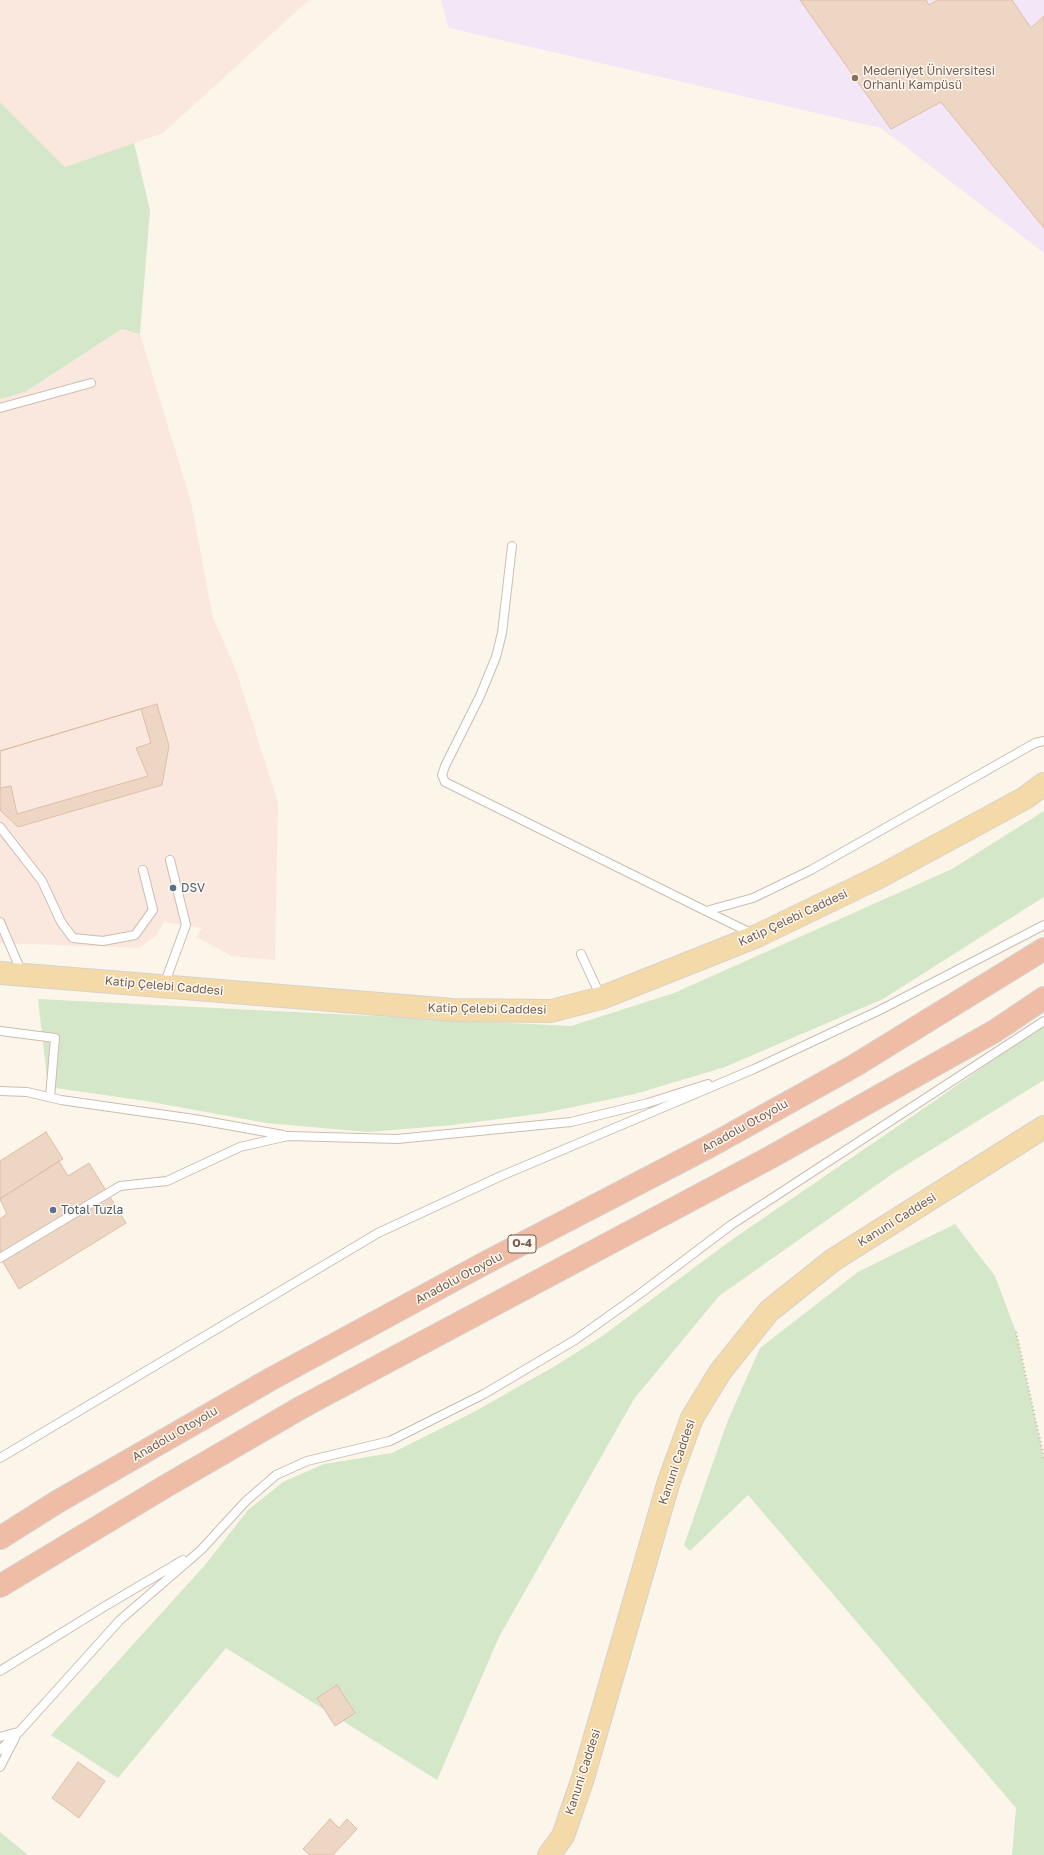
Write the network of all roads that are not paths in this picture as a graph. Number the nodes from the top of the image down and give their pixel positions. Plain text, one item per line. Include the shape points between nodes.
1 (91, 383) dead end
2 (0, 408) edge
3 (512, 546) dead end
4 (1044, 741) edge
5 (1044, 784) edge
6 (0, 826) edge
7 (170, 860) dead end
8 (143, 870) dead end
9 (706, 911) junction
10 (0, 922) edge
11 (1044, 924) edge
12 (757, 936) junction
13 (1044, 949) edge
14 (581, 954) dead end
15 (0, 973) edge
16 (22, 974) junction
17 (164, 986) junction
18 (601, 998) junction
19 (1044, 998) edge
20 (1044, 1021) edge
21 (0, 1031) edge
22 (754, 1069) junction
23 (0, 1091) edge
24 (50, 1097) junction
25 (1044, 1127) edge
26 (288, 1136) junction
27 (0, 1258) edge
28 (0, 1458) edge
29 (0, 1538) edge
30 (201, 1550) junction
31 (0, 1586) edge
32 (0, 1671) edge
33 (19, 1732) junction
34 (0, 1737) edge
35 (0, 1750) edge
36 (0, 1767) edge
37 (549, 1855) edge

1 - 2 lane
3 - 9 lane via 502,633 496,657 480,696 445,766 442,775 445,782
4 - 9 lane via 1035,743 812,870 753,898
5 - 12 main road, Katip Çelebi Caddesi via 1025,798 882,876
6 - 8 lane via 42,881 60,922 73,938 103,941 135,935 153,910
7 - 17 lane via 186,925
9 - 12 lane
10 - 16 lane
11 - 22 lane via 880,1010
12 - 18 main road, Katip Çelebi Caddesi
13 - 29 highway, Anadolu Otoyolu / O-4 via 854,1066 710,1146 271,1379 57,1502
14 - 18 lane
15 - 16 main road, Katip Çelebi Caddesi
16 - 17 main road, Katip Çelebi Caddesi
17 - 18 main road, Katip Çelebi Caddesi via 453,1010 550,1011
19 - 31 highway via 995,1031 771,1157 302,1407
20 - 30 lane via 731,1225 575,1340 484,1394 390,1441 307,1461 276,1475 246,1501
21 - 24 lane via 55,1038
22 - 26 lane via 648,1103 571,1122 397,1139
22 - 28 lane via 501,1176 378,1233
23 - 24 lane via 27,1092
24 - 26 lane
25 - 37 main road, Kanuni Caddesi via 833,1260 769,1311 720,1372 692,1418 669,1481 583,1778 563,1836
26 - 27 lane via 240,1147 167,1180 120,1186
30 - 32 lane
30 - 33 lane via 120,1620
33 - 34 lane
33 - 35 lane
33 - 36 lane

